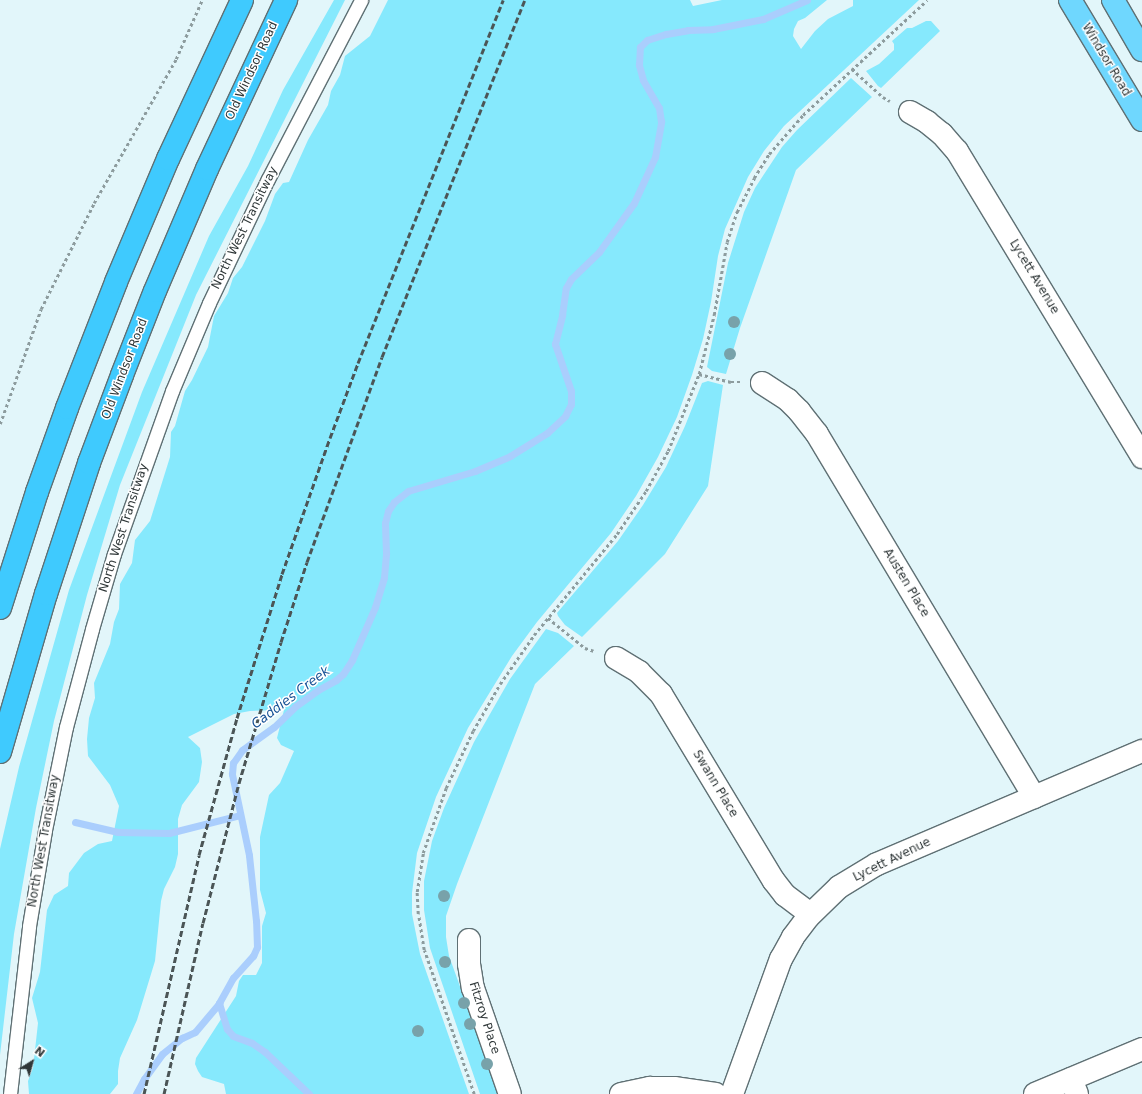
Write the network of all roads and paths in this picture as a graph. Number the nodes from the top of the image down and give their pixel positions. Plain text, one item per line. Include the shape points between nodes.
1 (202, 0) edge
2 (242, 0) edge
3 (286, 0) edge
4 (361, 0) edge
5 (928, 0) edge
6 (1070, 0) edge
7 (1112, 0) edge
8 (1142, 50) edge
9 (852, 69) junction
10 (910, 112) joint
11 (1142, 120) edge
12 (699, 374) junction
13 (762, 383) joint
14 (0, 424) edge
15 (1142, 457) edge
16 (0, 608) edge
17 (548, 618) junction
18 (616, 658) joint
19 (1142, 751) edge
20 (0, 752) edge
21 (1034, 797) junction
22 (810, 914) junction
23 (469, 940) dead end
24 (1142, 1049) edge
25 (1074, 1086) edge
26 (10, 1094) edge
27 (474, 1094) edge
28 (510, 1094) edge
29 (621, 1094) edge
30 (716, 1094) edge
31 (732, 1094) edge
32 (1035, 1094) edge

1 - 14 path via 176,59 101,191 41,309
2 - 16 highway via 171,152 116,282 67,408
3 - 20 highway, Old Windsor Road via 207,169 154,291 122,375 89,463 46,594
4 - 26 lane, North West Transitway via 265,186 209,303 172,391 114,554 66,727 45,830 26,948
5 - 9 path
6 - 11 main road, Windsor Road
7 - 8 main road
9 - 10 path via 883,97
9 - 12 path via 785,134 769,154 744,196 726,248 714,315
10 - 15 street, Lycett Avenue via 942,134 957,151
12 - 13 path via 731,382
12 - 17 path via 668,451 646,491 617,534
13 - 21 street, Austen Place via 788,400 816,434
17 - 18 path via 585,648
17 - 27 path via 500,684 457,762 432,825 419,874 418,914 424,950
18 - 22 street, Swann Place via 639,672 661,694 774,880 786,895
19 - 21 street, Lycett Avenue
21 - 22 street, Lycett Avenue via 876,864 839,887
22 - 31 street, Lycett Avenue via 781,959
23 - 28 street, Fitzroy Place via 473,988
24 - 25 street
25 - 32 street
29 - 30 street via 650,1088 674,1088

